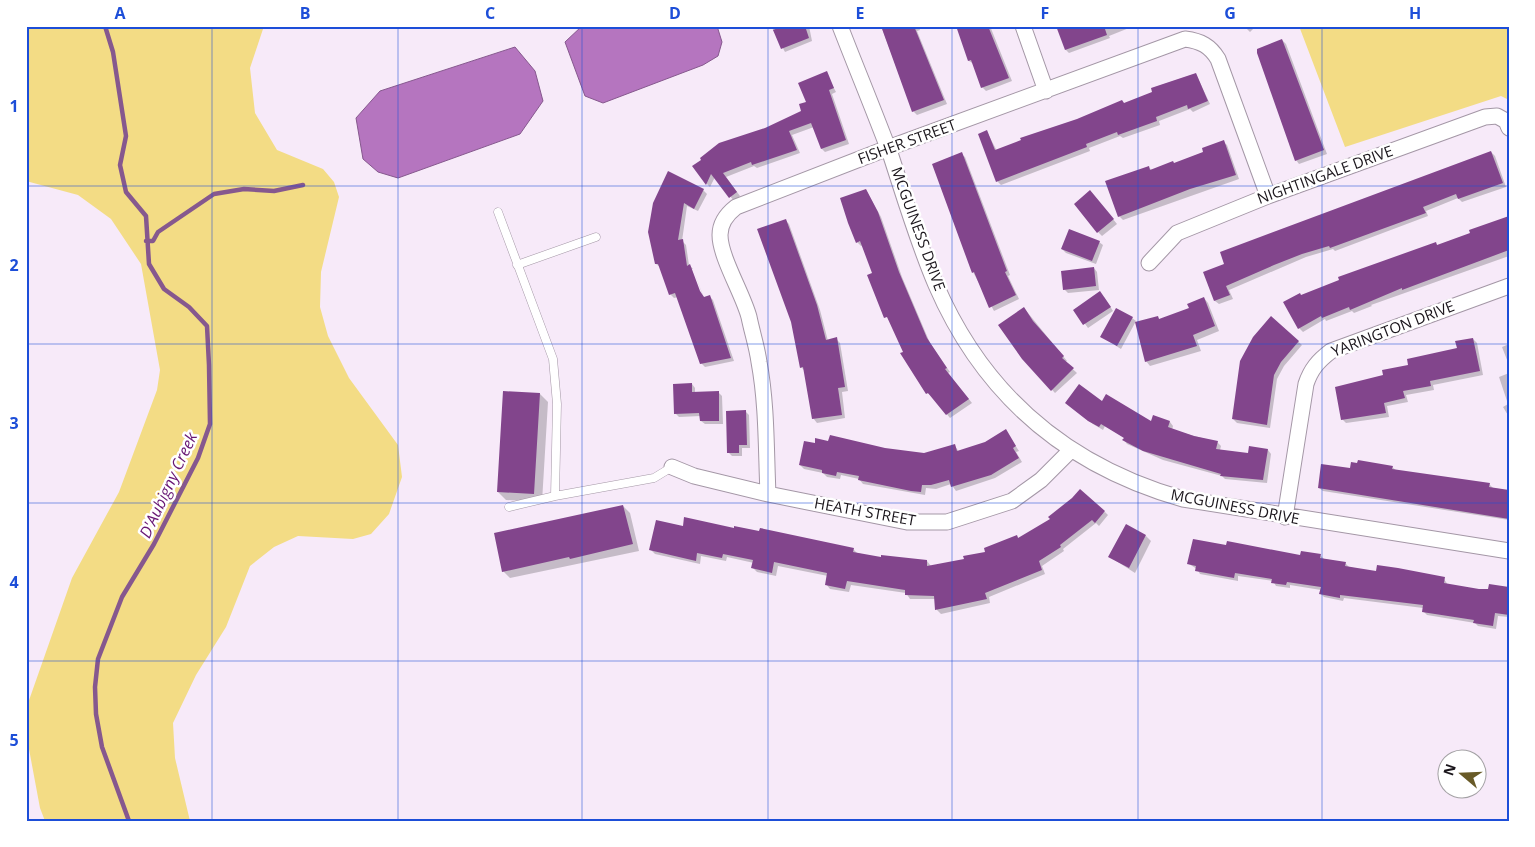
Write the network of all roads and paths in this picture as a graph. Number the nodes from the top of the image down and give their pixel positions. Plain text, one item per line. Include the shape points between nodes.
1 (840, 26) edge
2 (1023, 26) edge
3 (1046, 91) junction
4 (1509, 128) edge
5 (888, 148) junction
6 (1268, 196) junction
7 (498, 212) dead end
8 (596, 237) dead end
9 (1149, 263) dead end
10 (517, 265) junction
11 (1509, 286) edge
12 (1070, 450) junction
13 (672, 467) joint
14 (768, 494) junction
15 (554, 496) junction
16 (510, 508) dead end
17 (1285, 517) junction
18 (1509, 551) edge

1 - 5 street, MCGUINESS DRIVE
2 - 3 street
3 - 5 street, FISHER STREET
3 - 6 street, FISHER STREET via 1185,39 1205,44 1218,59
4 - 6 street, NIGHTINGALE DRIVE via 1506,121 1497,116 1486,117
5 - 12 street, MCGUINESS DRIVE via 936,285 973,355 1024,414
5 - 14 street, FISHER STREET via 736,207 722,224 722,247 746,305 760,363
6 - 9 street, NIGHTINGALE DRIVE via 1177,233
7 - 10 lane
8 - 10 lane
10 - 15 lane via 549,345 557,379
11 - 17 street, YARINGTON DRIVE via 1331,351 1320,360 1311,370 1306,384
12 - 14 street, HEATH STREET via 1041,480 1012,500 948,522 907,522
12 - 17 street, MCGUINESS DRIVE via 1154,491
13 - 14 street, HEATH STREET via 694,476
13 - 15 lane via 654,478
15 - 16 lane
17 - 18 street, MCGUINESS DRIVE

